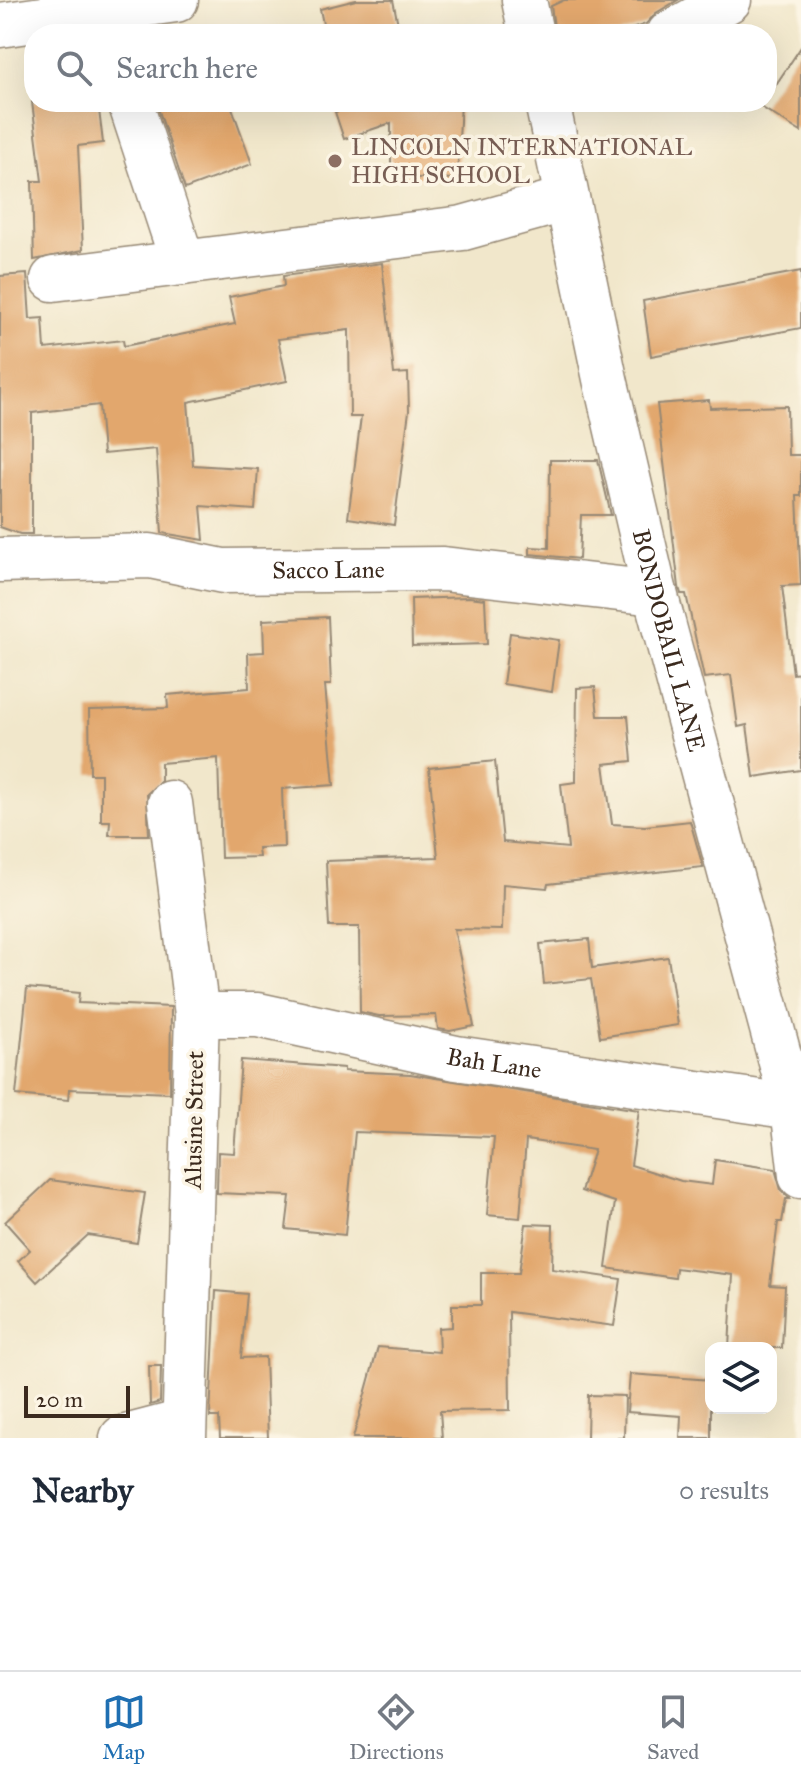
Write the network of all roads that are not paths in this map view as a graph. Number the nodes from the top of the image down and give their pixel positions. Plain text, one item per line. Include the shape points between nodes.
1 (176, 0) edge
2 (524, 0) edge
3 (729, 0) edge
4 (104, 22) edge
5 (24, 24) edge
6 (35, 24) edge
7 (529, 24) edge
8 (687, 24) edge
9 (0, 25) edge
10 (133, 112) edge
11 (550, 112) edge
12 (567, 199) junction
13 (183, 263) junction
14 (53, 279) dead end
15 (0, 560) edge
16 (655, 593) junction
17 (170, 803) dead end
18 (197, 1015) junction
19 (793, 1107) junction
20 (801, 1176) edge
21 (184, 1430) edge
22 (122, 1438) edge

1 - 4 street
2 - 7 street
3 - 8 street
4 - 6 street
5 - 9 street
10 - 13 street
11 - 12 street, BONDOBAIL LANE
12 - 13 street via 463,228
12 - 16 street, BONDOBAIL LANE
13 - 14 street
15 - 16 street, Sacco Lane via 150,556 223,571 443,569
16 - 19 street, BONDOBAIL LANE
17 - 18 street, Alusine Street
18 - 19 street, Bah Lane via 258,1015 456,1058
18 - 21 street, Alusine Street
19 - 20 street, BONDOBAIL LANE
21 - 22 street

